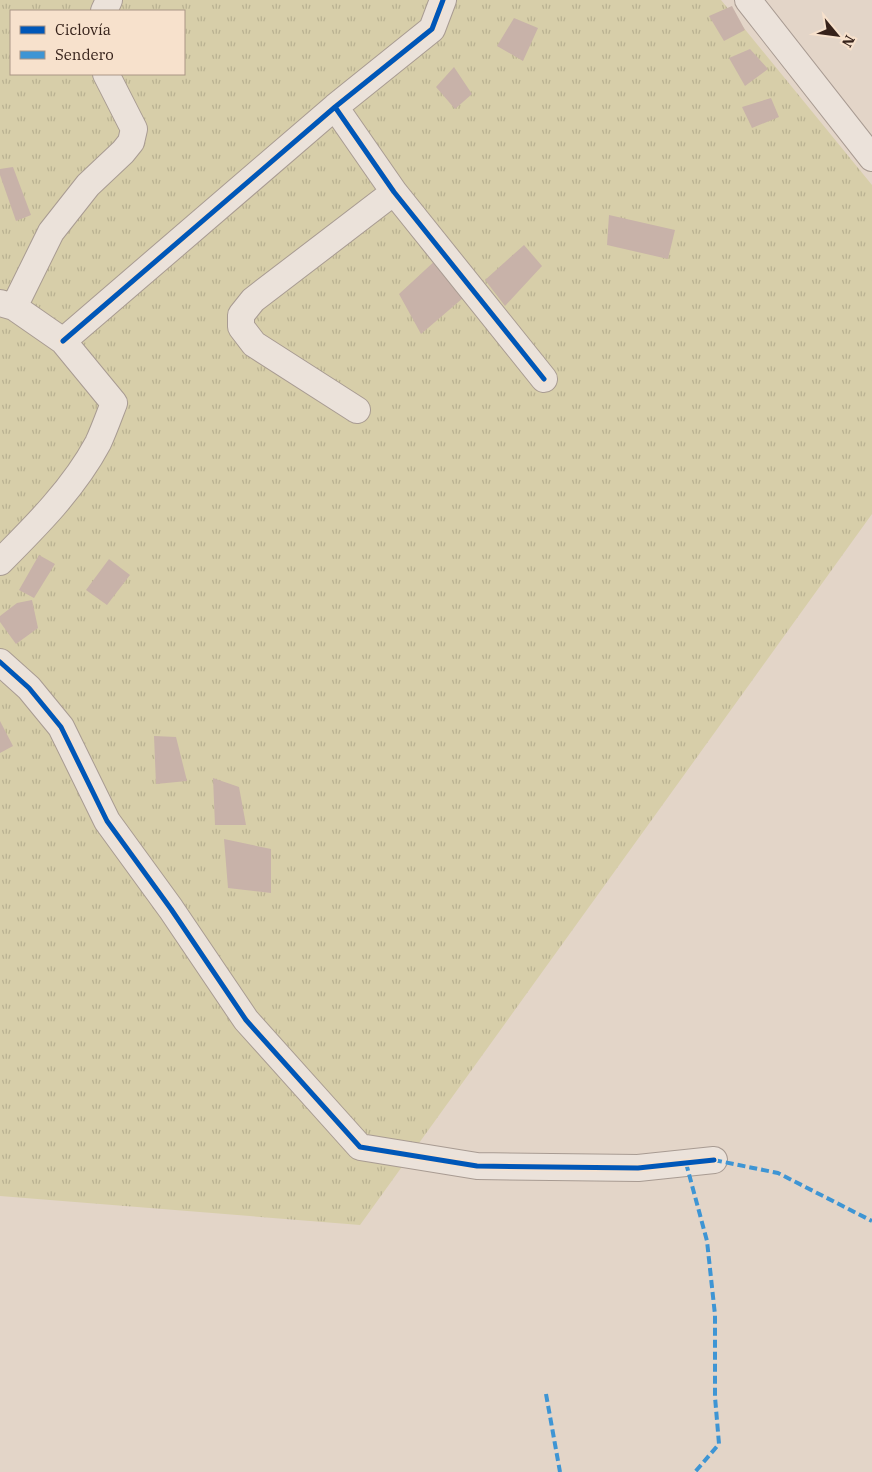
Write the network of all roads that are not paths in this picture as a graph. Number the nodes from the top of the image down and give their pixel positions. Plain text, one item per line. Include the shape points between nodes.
1 (443, 0) edge
2 (748, 0) edge
3 (107, 75) edge
4 (335, 107) junction
5 (872, 158) edge
6 (394, 192) junction
7 (7, 305) edge
8 (63, 341) junction
9 (544, 379) dead end
10 (356, 410) dead end
11 (0, 562) edge
12 (0, 662) edge
13 (714, 1160) dead end

1 - 4 street via 432,29
2 - 5 street
3 - 7 street via 134,129 131,142 88,185 51,232
4 - 6 street
4 - 8 street
6 - 9 street
6 - 10 street via 253,300 241,315 241,327 254,344
7 - 8 street
8 - 11 street via 114,403 98,443 76,477 43,518
12 - 13 street via 29,688 60,728 107,820 246,1020 360,1147 477,1166 638,1168

